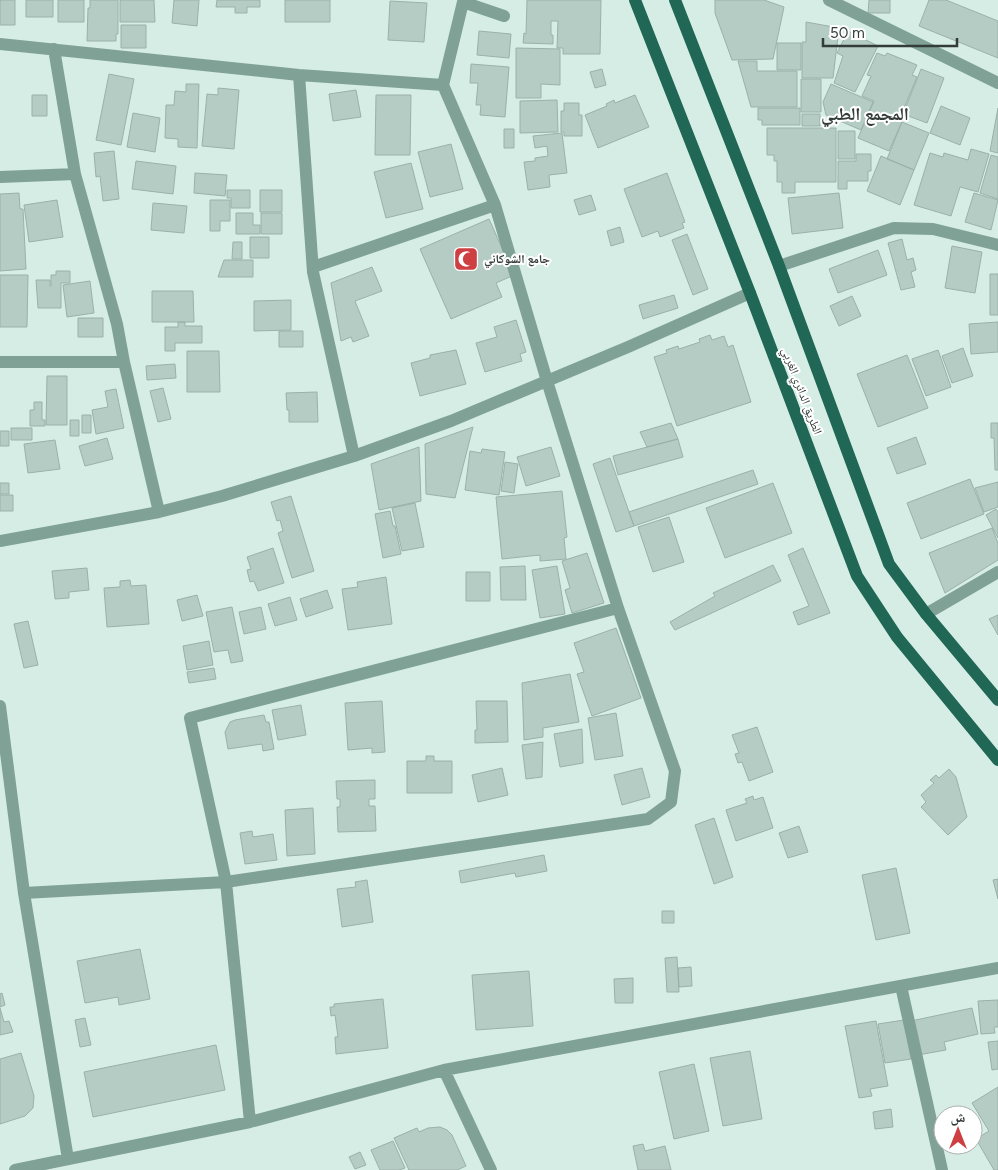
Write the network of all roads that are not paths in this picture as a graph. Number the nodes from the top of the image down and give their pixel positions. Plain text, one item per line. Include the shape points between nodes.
1 (635, 0) edge
2 (675, 0) edge
3 (829, 0) edge
4 (504, 16) dead end
5 (0, 44) edge
6 (54, 49) junction
7 (299, 75) junction
8 (998, 83) edge
9 (443, 85) junction
10 (75, 174) junction
11 (0, 177) edge
12 (495, 205) junction
13 (998, 245) edge
14 (779, 266) junction
15 (313, 267) junction
16 (750, 294) junction
17 (0, 362) edge
18 (124, 362) junction
19 (547, 381) junction
20 (354, 456) junction
21 (159, 512) junction
22 (0, 541) edge
23 (998, 572) edge
24 (618, 608) junction
25 (926, 614) junction
26 (998, 700) edge
27 (0, 706) edge
28 (998, 760) edge
29 (226, 882) junction
30 (24, 893) junction
31 (998, 968) edge
32 (901, 986) junction
33 (444, 1070) junction
34 (250, 1122) junction
35 (68, 1159) junction
36 (15, 1170) edge
37 (491, 1170) edge
38 (942, 1170) edge

1 - 16 main road, الطريق الدائري الغربي
2 - 14 main road, الطريق الدائري الغربي
3 - 8 street
4 - 9 street via 463,2
5 - 6 street
6 - 7 street
6 - 10 street
7 - 9 street
7 - 15 street
9 - 12 street
10 - 11 street
10 - 18 street via 117,324
12 - 15 street
12 - 19 street
13 - 14 street via 933,229 894,228
14 - 25 main road, الطريق الدائري الغربي via 889,564
15 - 20 street
16 - 19 street
16 - 28 main road, الطريق الدائري الغربي via 857,576 897,637
17 - 18 street
18 - 21 street
19 - 20 street via 451,421
19 - 24 street
20 - 21 street
21 - 22 street
23 - 25 street
24 - 29 street via 190,718
24 - 29 street via 674,772 670,802 648,819
25 - 26 main road, الطريق الدائري الغربي
27 - 30 street
29 - 30 street
29 - 34 street
30 - 35 street
31 - 32 street
32 - 33 street
32 - 38 street
33 - 34 street
33 - 37 street
34 - 35 street
35 - 36 street

